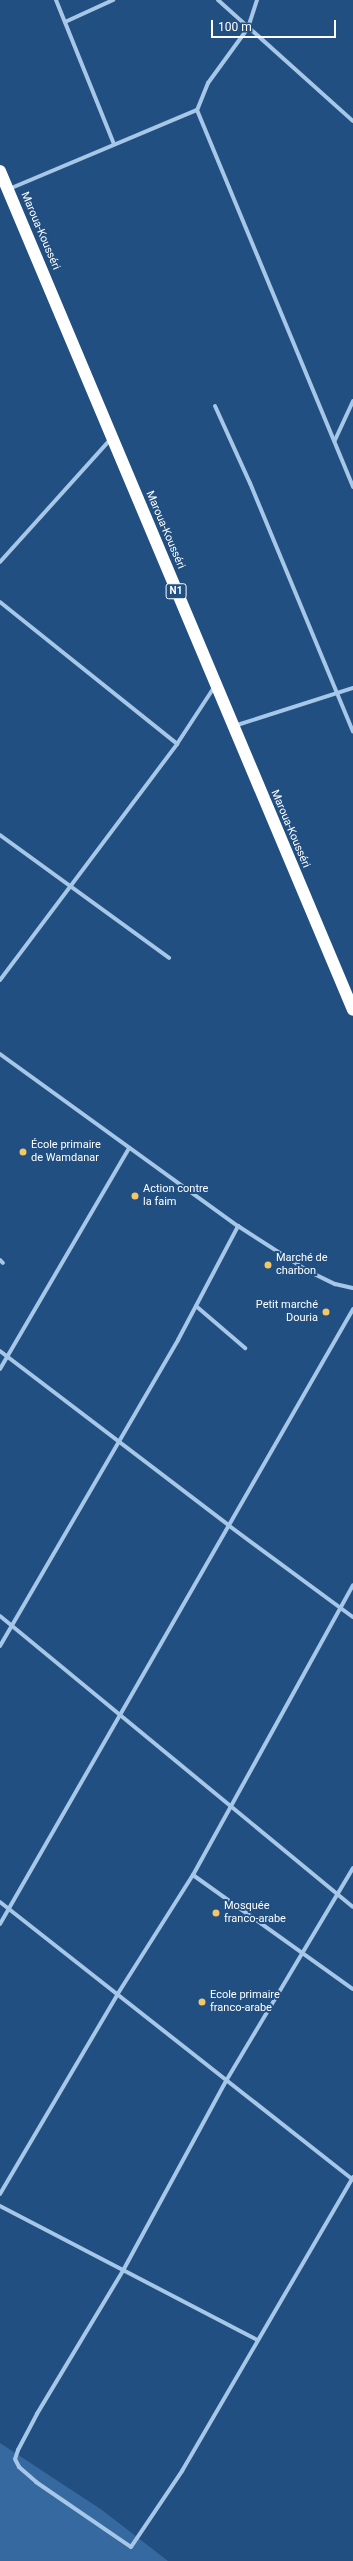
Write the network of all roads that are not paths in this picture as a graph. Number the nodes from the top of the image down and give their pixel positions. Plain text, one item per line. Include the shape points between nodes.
1 (56, 0) edge
2 (113, 0) edge
3 (218, 0) edge
4 (257, 0) edge
5 (65, 22) junction
6 (248, 28) junction
7 (197, 110) junction
8 (353, 121) edge
9 (114, 144) junction
10 (0, 171) edge
11 (8, 190) junction
12 (353, 401) edge
13 (216, 406) dead end
14 (112, 438) junction
15 (335, 440) junction
16 (353, 487) edge
17 (0, 562) edge
18 (0, 602) edge
19 (215, 686) junction
20 (353, 688) edge
21 (337, 693) junction
22 (232, 727) junction
23 (353, 732) edge
24 (177, 744) junction
25 (0, 835) edge
26 (69, 887) junction
27 (169, 958) dead end
28 (0, 980) edge
29 (353, 1010) edge
30 (0, 1054) edge
31 (129, 1148) junction
32 (238, 1226) junction
33 (353, 1288) edge
34 (196, 1306) junction
35 (353, 1309) edge
36 (348, 1321) junction
37 (353, 1325) edge
38 (245, 1348) dead end
39 (0, 1351) edge
40 (7, 1357) junction
41 (0, 1369) edge
42 (119, 1440) junction
43 (228, 1526) junction
44 (353, 1585) edge
45 (340, 1607) junction
46 (0, 1616) edge
47 (353, 1617) edge
48 (11, 1626) junction
49 (0, 1646) edge
50 (119, 1715) junction
51 (230, 1807) junction
52 (353, 1868) edge
53 (193, 1875) junction
54 (336, 1896) junction
55 (0, 1902) edge
56 (353, 1907) edge
57 (9, 1909) junction
58 (0, 1924) edge
59 (303, 1954) junction
60 (353, 1988) edge
61 (117, 1995) junction
62 (226, 2081) junction
63 (352, 2178) edge
64 (0, 2194) edge
65 (0, 2206) edge
66 (124, 2269) junction
67 (257, 2340) junction

1 - 5 street
2 - 5 street
3 - 6 street
4 - 6 street
5 - 9 street
6 - 7 street via 208,83
6 - 8 street
7 - 9 street
7 - 15 street
9 - 11 street
10 - 11 highway, Maroua-Kousséri / N1
11 - 14 highway, Maroua-Kousséri / N1
12 - 15 street
13 - 21 street
14 - 17 street
14 - 19 highway, Maroua-Kousséri / N1
15 - 16 street
18 - 24 street
19 - 22 highway, Maroua-Kousséri / N1
19 - 24 street
20 - 21 street
21 - 22 street
21 - 23 street
22 - 29 highway, Maroua-Kousséri / N1
24 - 26 street
25 - 26 street
26 - 27 street
26 - 28 street
30 - 31 street
31 - 32 street
31 - 40 street
32 - 33 street via 308,1271 335,1284
32 - 34 street
34 - 38 street
34 - 42 street
35 - 36 street
36 - 37 street
36 - 43 street
39 - 40 street
40 - 41 street
40 - 42 street
42 - 43 street
42 - 48 street
43 - 45 street
43 - 50 street
44 - 45 street
45 - 47 street
45 - 51 street
46 - 48 street
48 - 49 street
48 - 50 street
50 - 51 street
50 - 57 street
51 - 53 street
51 - 54 street
52 - 54 street
53 - 59 street
53 - 61 street
54 - 56 street
54 - 59 street
55 - 57 street
57 - 58 street
57 - 61 street
59 - 60 street
59 - 62 street
61 - 62 street
61 - 64 street
62 - 63 street
62 - 66 street
63 - 67 street
65 - 66 street
66 - 67 street
66 - 67 street via 37,2414 15,2459 19,2467 36,2482 131,2547 182,2471

